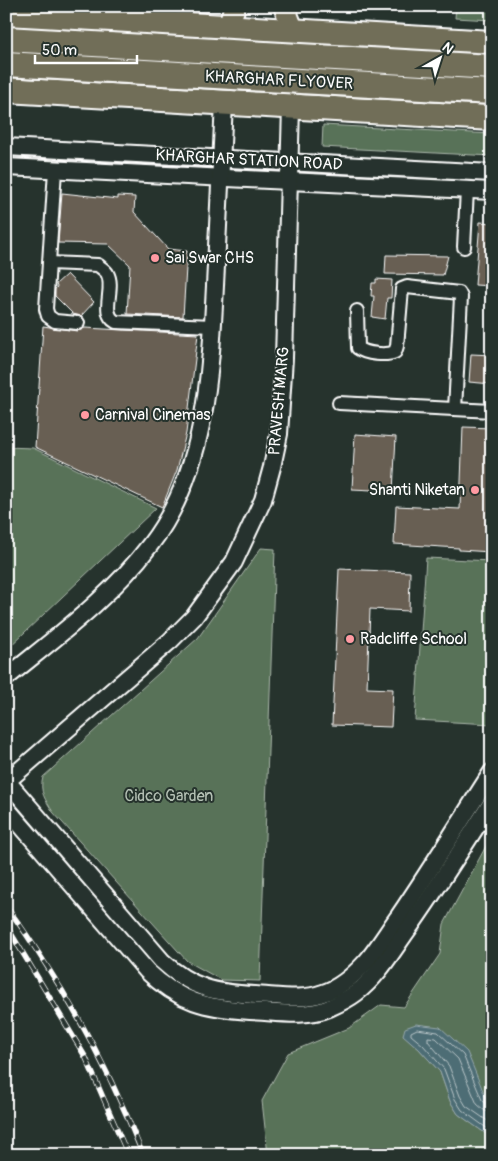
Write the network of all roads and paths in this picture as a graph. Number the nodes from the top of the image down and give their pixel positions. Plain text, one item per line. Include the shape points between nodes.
1 (284, 6) edge
2 (6, 14) edge
3 (231, 16) edge
4 (294, 32) junction
5 (6, 39) edge
6 (492, 43) edge
7 (6, 64) edge
8 (492, 67) edge
9 (6, 90) edge
10 (492, 92) edge
11 (224, 103) junction
12 (291, 107) junction
13 (492, 118) edge
14 (6, 146) edge
15 (221, 158) junction
16 (289, 162) junction
17 (6, 166) edge
18 (55, 170) junction
19 (492, 173) edge
20 (220, 177) junction
21 (288, 180) junction
22 (467, 190) junction
23 (492, 191) edge
24 (464, 246) dead end
25 (49, 263) junction
26 (357, 311) dead end
27 (78, 323) dead end
28 (213, 326) junction
29 (339, 403) dead end
30 (455, 409) junction
31 (492, 412) edge
32 (6, 678) edge
33 (492, 772) edge
34 (7, 781) edge
35 (492, 802) edge
36 (6, 808) edge

1 - 4 main road, PRAVESH MARG
2 - 3 highway
3 - 4 highway
3 - 11 main road
4 - 6 highway
4 - 12 main road, PRAVESH MARG
5 - 8 highway, KHARGHAR FLYOVER, bridge
7 - 10 highway, KHARGHAR FLYOVER, bridge
9 - 11 highway
11 - 12 highway
11 - 15 street
12 - 13 highway
12 - 16 street, PRAVESH MARG
14 - 15 street, KHARGHAR STATION ROAD
15 - 16 street, KHARGHAR STATION ROAD
15 - 20 street
16 - 19 street, KHARGHAR STATION ROAD
16 - 21 street, PRAVESH MARG
17 - 18 street, KHARGHAR STATION ROAD
18 - 20 street, KHARGHAR STATION ROAD
18 - 25 street
20 - 21 street, KHARGHAR STATION ROAD
20 - 28 street
21 - 22 street, KHARGHAR STATION ROAD
21 - 34 street, PRAVESH MARG via 279,434 263,500 234,562 194,617
22 - 23 street, KHARGHAR STATION ROAD
22 - 24 street
25 - 27 street via 48,316 55,321
25 - 28 street via 103,269 109,280 109,314 116,322
26 - 30 street via 358,348 390,354 397,346 402,289 459,293
28 - 32 street via 207,388 196,448 174,506 135,564 92,606
29 - 30 street
30 - 31 street
33 - 34 street via 367,961 346,981 323,994 295,997 229,994 190,982 172,970
35 - 36 street via 430,899 373,976 356,994 328,1009 294,1013 226,1010 192,1002 169,990 147,971

